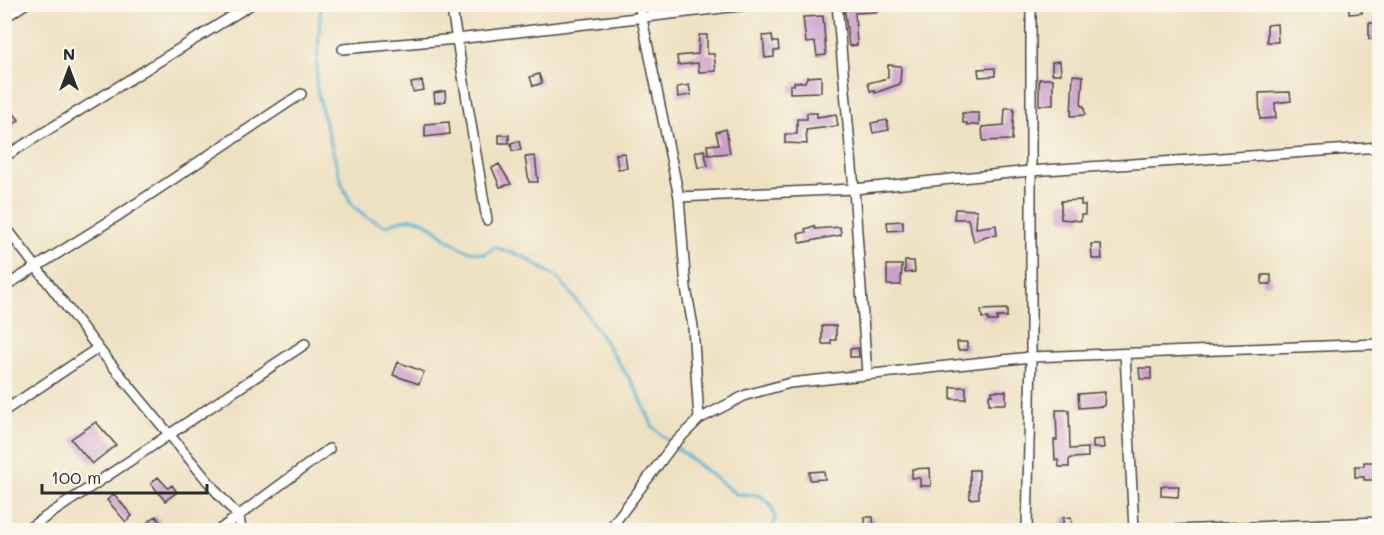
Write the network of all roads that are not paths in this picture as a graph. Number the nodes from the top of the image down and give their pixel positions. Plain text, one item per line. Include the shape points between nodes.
1 (25, 4) edge
2 (252, 4) edge
3 (452, 4) edge
4 (639, 4) edge
5 (756, 4) edge
6 (837, 4) edge
7 (1031, 4) edge
8 (4, 18) edge
9 (641, 18) junction
10 (457, 39) junction
11 (343, 49) dead end
12 (301, 94) dead end
13 (1380, 147) edge
14 (4, 157) edge
15 (1030, 171) junction
16 (854, 189) junction
17 (679, 197) junction
18 (487, 220) dead end
19 (4, 225) edge
20 (35, 267) junction
21 (4, 287) edge
22 (305, 344) dead end
23 (1380, 344) edge
24 (98, 348) junction
25 (1125, 354) junction
26 (1031, 357) junction
27 (867, 374) junction
28 (4, 411) edge
29 (699, 418) junction
30 (169, 434) junction
31 (329, 449) dead end
32 (239, 516) junction
33 (1380, 522) edge
34 (1225, 529) edge
35 (26, 531) edge
36 (219, 531) edge
37 (241, 531) edge
38 (609, 531) edge
39 (1027, 531) edge
40 (1134, 531) edge
41 (1174, 531) edge

1 - 8 street
2 - 14 street
3 - 10 street
4 - 9 street
5 - 9 street
6 - 16 street
7 - 15 street
9 - 10 street
9 - 17 street
10 - 11 street
10 - 18 street
12 - 20 street
13 - 15 street
15 - 16 street
15 - 26 street
16 - 17 street
16 - 27 street
17 - 29 street
19 - 20 street
20 - 21 street
20 - 24 street
22 - 30 street
23 - 25 street
24 - 28 street
24 - 30 street
25 - 26 street
25 - 40 street
26 - 27 street
26 - 39 street
27 - 29 street via 790,382 746,395
29 - 38 street via 673,445
30 - 32 street
30 - 35 street
31 - 32 street
32 - 36 street
32 - 37 street
33 - 34 street
34 - 41 street

